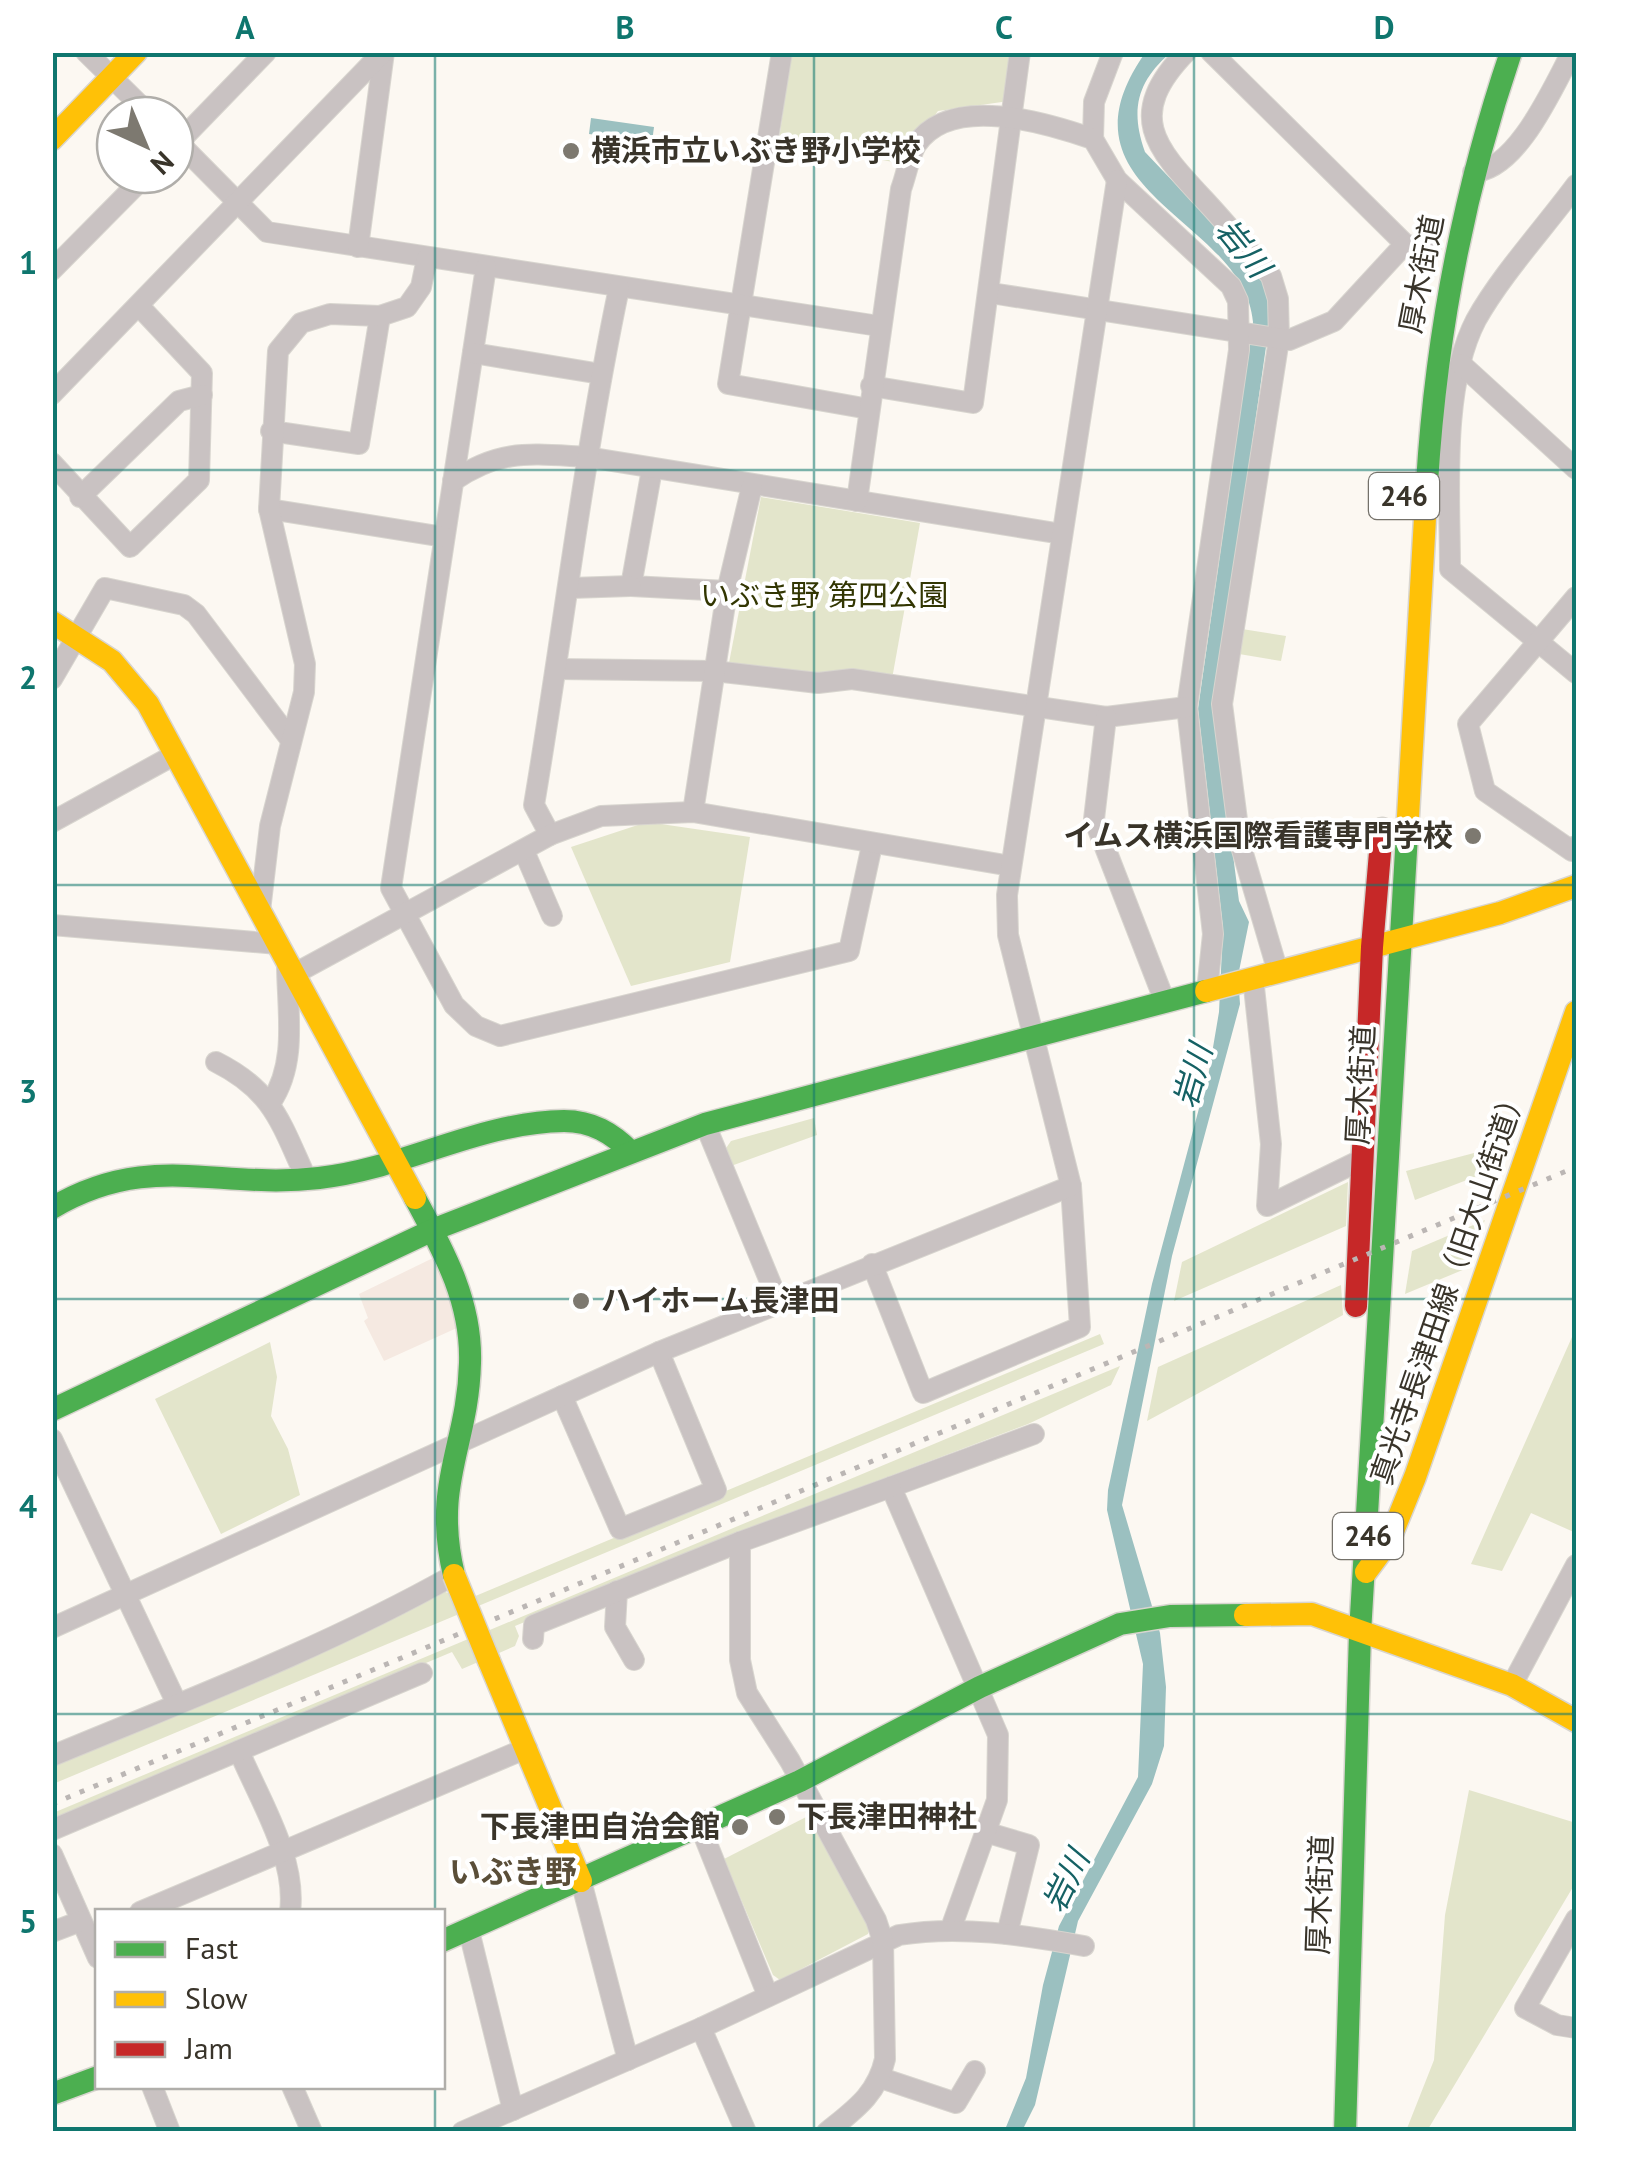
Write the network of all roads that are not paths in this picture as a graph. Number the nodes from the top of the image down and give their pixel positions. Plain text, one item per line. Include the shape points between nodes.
1 (86, 52) edge
2 (136, 52) edge
3 (266, 52) edge
4 (384, 52) edge
5 (782, 52) edge
6 (1020, 52) edge
7 (1113, 52) edge
8 (1186, 52) edge
9 (1212, 52) edge
10 (1512, 52) edge
11 (1573, 56) edge
12 (112, 77) junction
13 (130, 95) edge
14 (1014, 119) junction
15 (195, 123) edge
16 (52, 139) edge
17 (1093, 139) junction
18 (195, 160) edge
19 (1473, 172) junction
20 (1117, 180) junction
21 (1576, 185) edge
22 (126, 195) edge
23 (240, 204) junction
24 (1432, 243) joint
25 (1406, 244) junction
26 (358, 247) junction
27 (426, 258) junction
28 (486, 267) junction
29 (52, 270) edge
30 (1426, 280) dead end
31 (619, 288) junction
32 (991, 293) junction
33 (139, 306) junction
34 (740, 308) junction
35 (1098, 310) junction
36 (380, 316) junction
37 (879, 326) junction
38 (1242, 333) junction
39 (1418, 334) dead end
40 (1278, 338) junction
41 (472, 353) junction
42 (1462, 364) junction
43 (601, 374) junction
44 (871, 386) junction
45 (52, 394) edge
46 (202, 395) junction
47 (869, 409) junction
48 (271, 431) junction
49 (587, 457) junction
50 (52, 463) edge
51 (652, 469) junction
52 (1576, 469) edge
53 (452, 481) junction
54 (752, 486) junction
55 (80, 496) junction
56 (857, 501) junction
57 (269, 509) junction
58 (1062, 534) junction
59 (444, 538) junction
60 (631, 586) junction
61 (570, 588) junction
62 (727, 592) junction
63 (1576, 597) edge
64 (52, 622) edge
65 (78, 636) junction
66 (1539, 641) junction
67 (557, 670) junction
68 (714, 671) junction
69 (1576, 673) edge
70 (52, 679) edge
71 (1037, 707) junction
72 (1187, 707) junction
73 (1106, 717) junction
74 (290, 739) junction
75 (176, 754) junction
76 (693, 812) junction
77 (52, 822) edge
78 (550, 835) junction
79 (872, 844) junction
80 (1576, 846) edge
81 (524, 851) junction
82 (1011, 866) junction
83 (1576, 886) edge
84 (260, 911) junction
85 (552, 916) dead end
86 (405, 918) junction
87 (52, 925) edge
88 (1398, 941) junction
89 (1372, 948) junction
90 (286, 959) junction
91 (1278, 972) junction
92 (1251, 978) junction
93 (1208, 990) junction
94 (1165, 1002) junction
95 (1576, 1012) edge
96 (1034, 1037) junction
97 (216, 1062) dead end
98 (271, 1102) junction
99 (706, 1124) junction
100 (631, 1152) junction
101 (395, 1160) junction
102 (1361, 1160) junction
103 (307, 1180) junction
104 (1071, 1186) junction
105 (52, 1208) edge
106 (436, 1229) junction
107 (872, 1264) junction
108 (778, 1300) junction
109 (660, 1352) junction
110 (562, 1396) junction
111 (52, 1410) edge
112 (1034, 1434) dead end
113 (52, 1439) edge
114 (451, 1447) junction
115 (891, 1487) junction
116 (740, 1542) junction
117 (1576, 1565) edge
118 (1366, 1572) junction
119 (454, 1575) junction
120 (616, 1591) junction
121 (127, 1596) junction
122 (52, 1628) edge
123 (1350, 1628) junction
124 (532, 1639) dead end
125 (634, 1660) dead end
126 (422, 1673) dead end
127 (1512, 1685) junction
128 (980, 1686) junction
129 (177, 1704) junction
130 (1576, 1721) edge
131 (527, 1748) junction
132 (239, 1751) junction
133 (52, 1756) edge
134 (800, 1781) junction
135 (700, 1826) junction
136 (52, 1830) edge
137 (985, 1832) junction
138 (281, 1851) junction
139 (52, 1854) edge
140 (582, 1881) junction
141 (147, 1909) edge
142 (290, 1909) edge
143 (1576, 1919) edge
144 (89, 1928) edge
145 (950, 1931) junction
146 (52, 1932) edge
147 (468, 1932) junction
148 (1007, 1934) junction
149 (445, 1940) edge
150 (883, 1941) junction
151 (1082, 1946) dead end
152 (768, 1996) junction
153 (702, 2028) junction
154 (1576, 2028) edge
155 (628, 2060) junction
156 (975, 2071) dead end
157 (95, 2078) edge
158 (881, 2078) junction
159 (153, 2089) edge
160 (293, 2089) edge
161 (52, 2094) edge
162 (513, 2110) junction
163 (170, 2132) edge
164 (312, 2132) edge
165 (462, 2132) edge
166 (746, 2132) edge
167 (827, 2132) edge
168 (1325, 2132) edge
169 (1345, 2132) edge

1 - 12 street
2 - 12 main road
3 - 15 street
4 - 23 street
4 - 26 street
5 - 34 street
6 - 14 street
7 - 17 street via 1094,102
8 - 40 street via 1162,77 1152,100 1157,146 1271,276
9 - 25 street
10 - 19 main road, 厚木街道 / 246
11 - 19 street via 1523,138 1486,172
12 - 13 street
12 - 16 main road
14 - 17 street
14 - 32 street
14 - 37 street via 990,114 949,121 917,143 901,190
17 - 20 street
18 - 23 street
19 - 88 main road, 厚木街道 / 246 via 1433,384
20 - 35 street
20 - 38 street via 1231,286
21 - 42 street via 1476,320
22 - 29 street
23 - 26 street via 267,232
23 - 33 street
24 - 25 street
24 - 30 main road, 厚木街道
25 - 40 street via 1334,321 1303,336
26 - 27 street
27 - 28 street
27 - 36 street via 422,287 407,307
28 - 31 street
28 - 41 street
31 - 34 street
31 - 43 street
32 - 35 street
32 - 44 street via 973,403
33 - 45 street
33 - 46 street via 202,373
34 - 37 street
34 - 47 street via 728,384
35 - 38 street
35 - 58 street
36 - 48 street via 330,314 300,323 278,351
36 - 48 street via 359,444
37 - 44 street
38 - 40 street
38 - 72 street
39 - 89 main road, 厚木街道 / 246
40 - 91 street via 1222,704 1240,843
41 - 43 street
41 - 53 street
42 - 52 street
42 - 66 street via 1450,470 1450,569
43 - 49 street
44 - 47 street
46 - 55 street via 179,400
46 - 55 street via 199,480 130,547
47 - 56 street
48 - 57 street
49 - 51 street
49 - 53 street via 512,453
49 - 61 street
50 - 55 street
51 - 54 street
51 - 60 street
53 - 59 street
54 - 56 street
54 - 62 street
56 - 58 street
57 - 59 street
57 - 74 street via 305,664
58 - 71 street
59 - 86 street via 391,888
60 - 61 street
60 - 62 street
61 - 67 street
62 - 68 street
63 - 66 street
64 - 65 main road
65 - 70 street
65 - 74 street via 105,588 184,605
65 - 75 main road via 112,660
66 - 69 street
66 - 80 street via 1468,724 1486,791 1572,851
67 - 68 street
67 - 78 street via 534,805
68 - 71 street via 818,683 852,678
68 - 76 street
71 - 73 street
71 - 82 street
72 - 73 street
72 - 93 street via 1213,934
73 - 94 street via 1094,819
74 - 84 street
75 - 77 street
75 - 84 main road
76 - 78 street via 600,816
76 - 79 street
78 - 81 street
79 - 82 street
79 - 86 street via 850,951 500,1036 476,1026 454,1005
81 - 85 street
81 - 86 street
82 - 96 street via 1008,935
83 - 88 main road
84 - 90 main road
86 - 90 street
87 - 90 street
88 - 89 main road
88 - 118 main road, 厚木街道 / 246
89 - 91 main road
89 - 102 main road, 厚木街道 / 246
90 - 98 street via 286,1065
90 - 101 main road
91 - 92 main road
92 - 93 main road
92 - 102 street via 1271,1144 1267,1206
93 - 94 main road
94 - 96 main road
95 - 118 main road, 真光寺長津田線（旧大山街道） via 1415,1477 1389,1541
96 - 99 main road
96 - 104 street
97 - 98 street via 249,1078
98 - 103 street
99 - 100 main road
99 - 108 street
100 - 101 main road via 614,1134 566,1121 486,1134
100 - 106 main road
101 - 103 main road
101 - 106 main road
102 - 123 main road, 厚木街道 / 246
103 - 105 main road via 118,1174 79,1188
104 - 107 street
104 - 107 street via 1080,1326 923,1393
106 - 111 main road
106 - 114 main road via 469,1330 467,1390
107 - 108 street
108 - 109 street
109 - 110 street
109 - 110 street via 716,1490 620,1529
110 - 114 street
112 - 115 street
113 - 121 street
114 - 119 main road via 441,1509
114 - 121 street
115 - 116 street
115 - 128 street
116 - 120 street
116 - 134 street via 740,1660 747,1694
117 - 127 street
118 - 123 main road, 厚木街道 / 246
119 - 129 street
119 - 131 main road, bridge
120 - 124 street via 534,1625
120 - 125 street via 615,1627
121 - 122 street
121 - 129 street
123 - 127 main road
123 - 128 main road via 1312,1614 1167,1616 1120,1624
123 - 168 main road, 厚木街道 / 246
123 - 169 main road, 厚木街道 / 246
126 - 132 street
127 - 130 main road
128 - 134 main road
128 - 137 street via 998,1735 1001,1771
129 - 133 street
131 - 138 street
131 - 140 main road
132 - 136 street
132 - 138 street
134 - 135 main road
134 - 150 street
135 - 140 main road
135 - 152 street
137 - 145 street
137 - 148 street via 1028,1845
138 - 141 street
138 - 142 street
139 - 144 street
140 - 147 main road
140 - 155 street
143 - 154 street via 1525,2008
144 - 146 street
145 - 148 street
145 - 150 street
147 - 149 main road
147 - 162 street
148 - 151 street
150 - 152 street
150 - 158 street
152 - 153 street
153 - 155 street
153 - 166 street
155 - 162 street
156 - 158 street via 956,2103
157 - 161 main road
158 - 167 street via 867,2100
159 - 163 street
160 - 164 street
162 - 165 street

